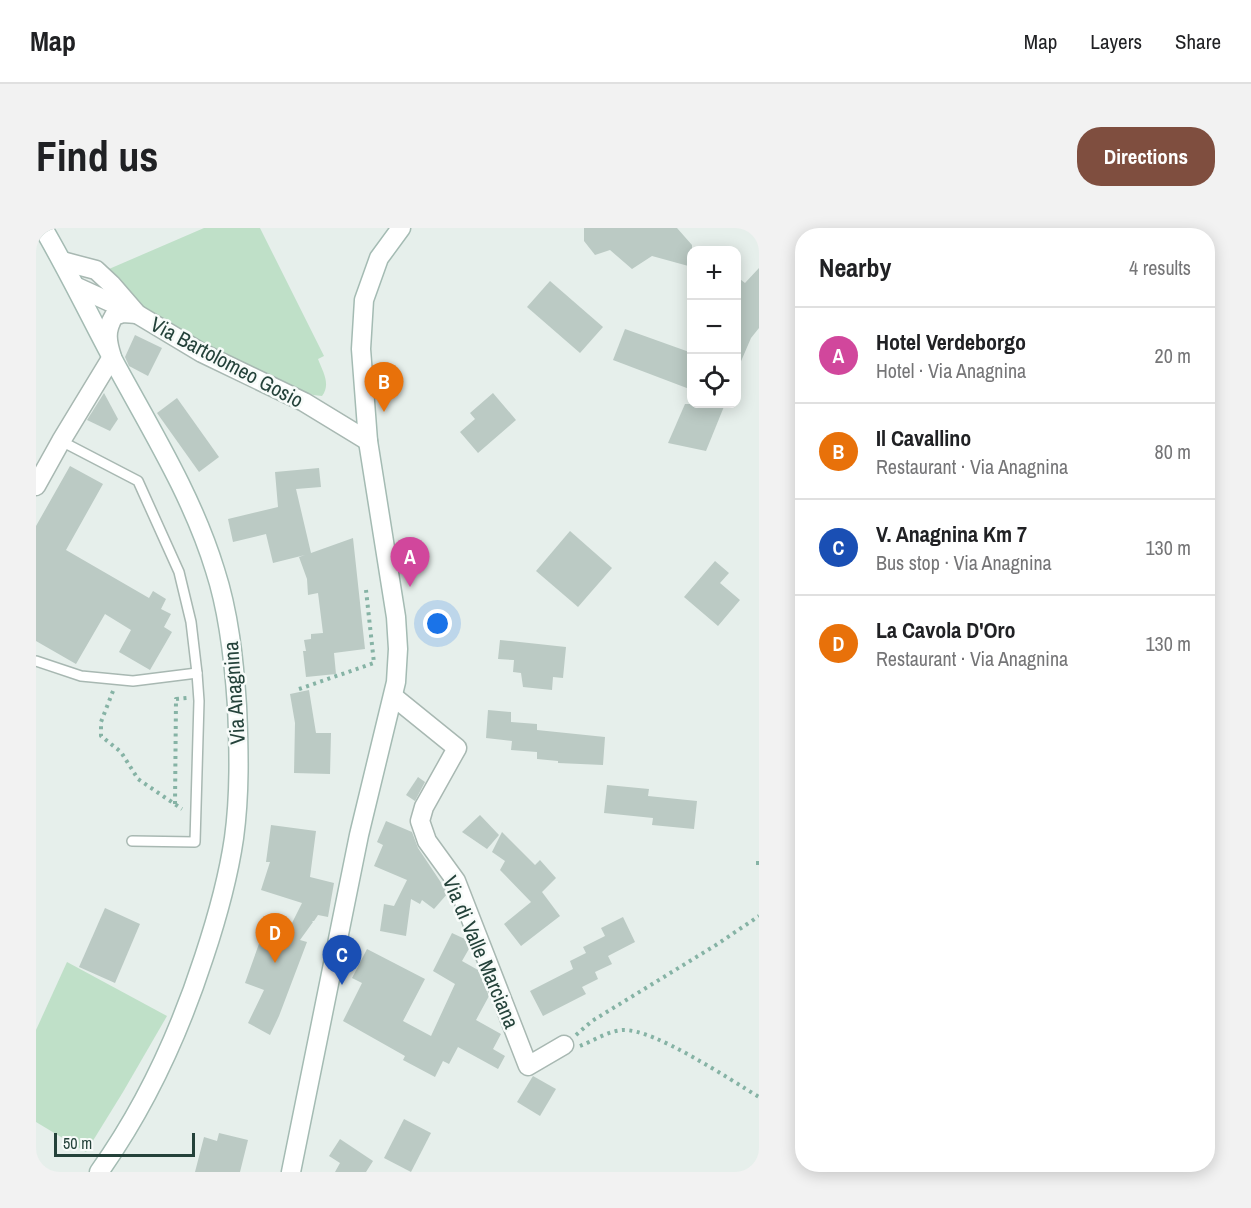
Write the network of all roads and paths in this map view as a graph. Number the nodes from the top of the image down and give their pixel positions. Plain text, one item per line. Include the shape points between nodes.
1 (42, 228) edge
2 (401, 228) edge
3 (62, 261) junction
4 (77, 288) junction
5 (137, 314) junction
6 (112, 357) junction
7 (61, 441) junction
8 (368, 441) junction
9 (36, 486) edge
10 (366, 590) dead end
11 (36, 661) edge
12 (193, 673) junction
13 (118, 680) junction
14 (299, 689) dead end
15 (394, 697) junction
16 (175, 804) junction
17 (188, 813) dead end
18 (132, 841) dead end
19 (759, 916) edge
20 (564, 1045) junction
21 (759, 1097) edge
22 (99, 1172) edge
23 (291, 1172) edge

1 - 3 main road, Via Anagnina
2 - 8 main road via 379,258 364,300 361,363
3 - 4 main road, Via Anagnina
3 - 5 main road, Via Bartolomeo Gosio via 101,274
4 - 5 main road
4 - 6 main road, Via Anagnina
5 - 6 main road via 114,316 107,340
5 - 8 main road, Via Bartolomeo Gosio via 202,353 304,402
6 - 7 main road
6 - 22 main road, Via Anagnina via 175,475 215,569 231,641 239,767 229,867 197,978 157,1076
7 - 9 main road
7 - 12 lane via 138,481 179,573 190,622
8 - 15 main road via 396,617 398,664
10 - 14 path via 374,663
11 - 13 lane via 81,676
12 - 13 lane
12 - 16 path via 190,698 176,699
12 - 18 lane via 199,700 195,842
13 - 16 path via 101,722 101,736 120,752 138,778
15 - 20 main road, Via di Valle Marciana via 459,750 424,807 420,821 427,841 456,881 528,1065
15 - 23 main road via 359,835
16 - 17 path
19 - 20 path via 592,1020
20 - 21 path via 576,1048 615,1031 649,1035

